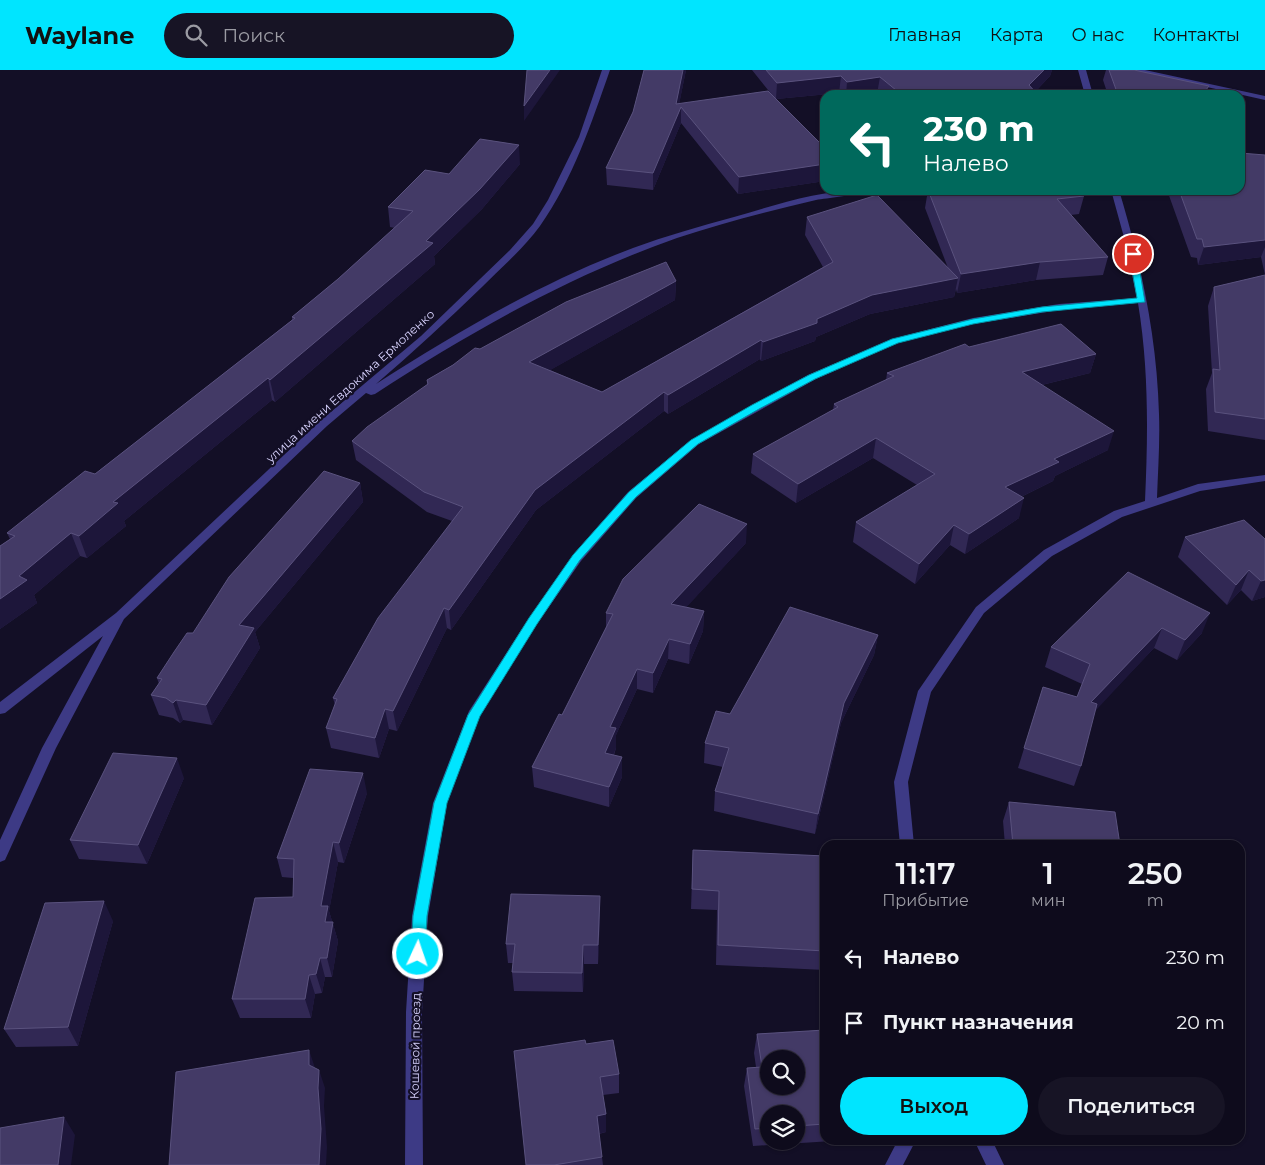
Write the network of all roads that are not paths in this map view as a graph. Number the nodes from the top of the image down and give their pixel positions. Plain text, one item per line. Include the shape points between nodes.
1 (606, 70) edge
2 (1082, 70) edge
3 (1135, 70) edge
4 (1088, 90) edge
5 (1228, 90) edge
6 (1245, 94) edge
7 (1265, 98) edge
8 (836, 195) edge
9 (1116, 195) edge
10 (1142, 300) junction
11 (323, 424) junction
12 (1265, 478) edge
13 (1151, 503) junction
14 (120, 616) junction
15 (0, 709) edge
16 (907, 840) edge
17 (0, 856) edge
18 (904, 1145) edge
19 (985, 1145) edge
20 (414, 1165) edge
21 (894, 1165) edge
22 (995, 1165) edge

1 - 11 street, улица имени Евдокима Ермоленко via 583,137 552,200 536,224 513,252 424,338
2 - 4 street
3 - 5 street
6 - 7 street
8 - 11 street via 675,236 594,268 511,307 452,340
9 - 10 street
10 - 13 street via 1154,402
10 - 20 street, Кошевой проезд via 1059,307 973,321 895,341 812,377 695,442 632,494 577,558 474,715 440,803 420,916 414,1012
11 - 14 street, улица имени Евдокима Ермоленко
12 - 13 street via 1198,488
13 - 16 street via 1118,514 1048,553 980,610 925,691 901,782
14 - 15 street, улица имени Евдокима Ермоленко
14 - 17 street via 49,748
18 - 21 street
19 - 22 street

